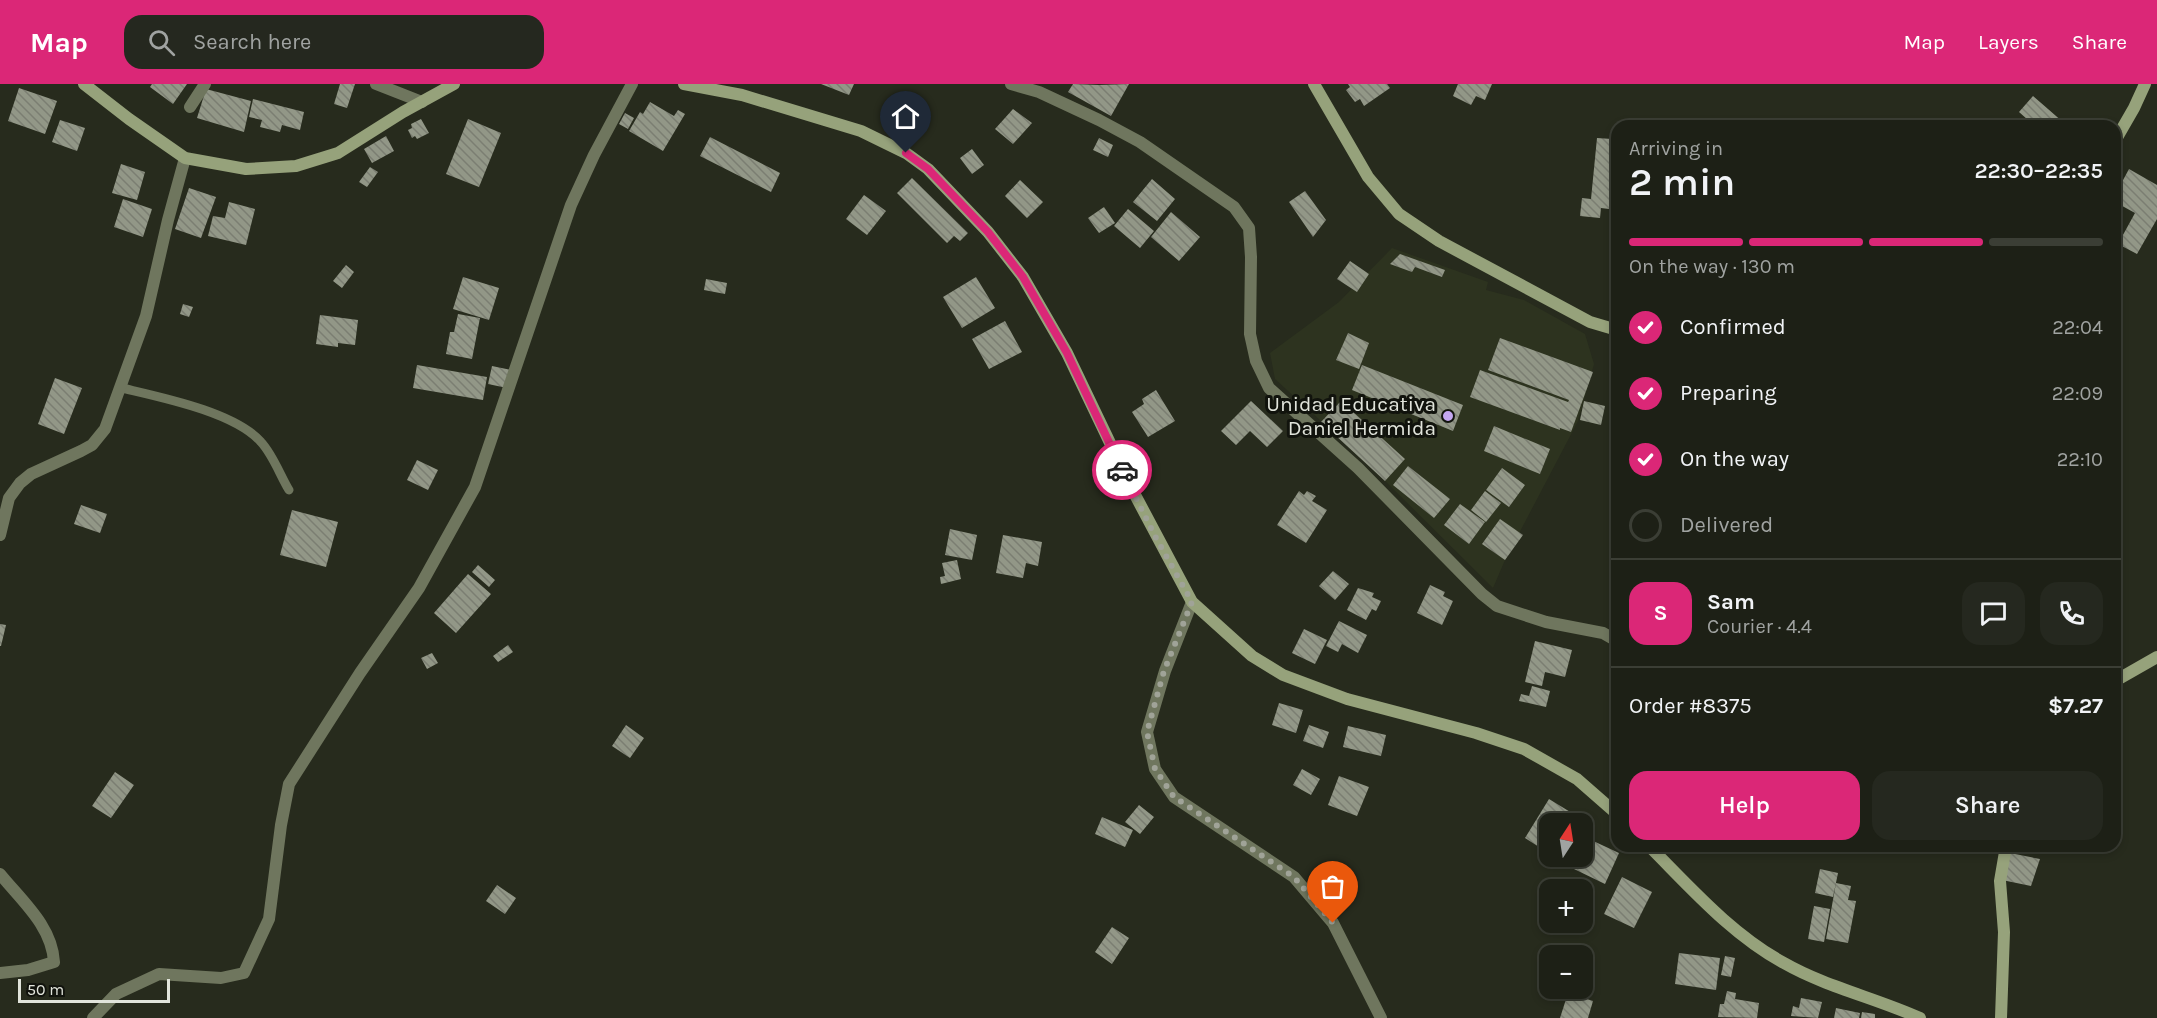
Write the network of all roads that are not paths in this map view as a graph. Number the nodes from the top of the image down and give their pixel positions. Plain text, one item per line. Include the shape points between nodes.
1 (84, 84) edge
2 (205, 84) edge
3 (376, 84) edge
4 (454, 84) edge
5 (632, 84) edge
6 (684, 84) edge
7 (1011, 84) edge
8 (1314, 84) edge
9 (2145, 84) edge
10 (422, 102) junction
11 (190, 107) dead end
12 (2121, 131) edge
13 (185, 158) junction
14 (1611, 328) edge
15 (122, 388) junction
16 (289, 490) dead end
17 (0, 535) edge
18 (1192, 602) junction
19 (1611, 638) edge
20 (2157, 657) edge
21 (2121, 678) edge
22 (1611, 809) edge
23 (1655, 852) edge
24 (2005, 852) edge
25 (0, 874) edge
26 (0, 973) edge
27 (93, 1018) edge
28 (1381, 1018) edge
29 (1920, 1018) edge
30 (2001, 1018) edge

1 - 13 main road
2 - 11 street
3 - 10 street
4 - 10 main road
5 - 27 street via 571,205 475,486 419,588 289,784 269,919 244,973 221,978 159,974 116,994
6 - 18 main road via 742,95 861,131 906,153 928,169 988,232 1023,277 1067,353 1133,492
7 - 19 street via 1039,92 1140,142 1234,207 1249,228 1250,334 1256,361 1269,388 1358,468 1497,606
8 - 14 main road via 1368,177 1399,214 1439,241 1590,322
9 - 12 main road
10 - 13 main road via 338,153 296,166 246,169
13 - 15 street via 147,316
15 - 16 lane via 194,407 247,429 262,443
15 - 17 street via 98,438 20,483 9,498
18 - 22 main road via 1252,656 1283,675 1347,699 1524,749 1577,779
18 - 28 street via 1164,671 1147,732 1155,769 1174,797 1294,877 1333,923
20 - 21 main road
23 - 29 main road via 1716,915 1777,959
24 - 30 main road via 2000,882 2004,932
25 - 26 street via 40,922 54,962

